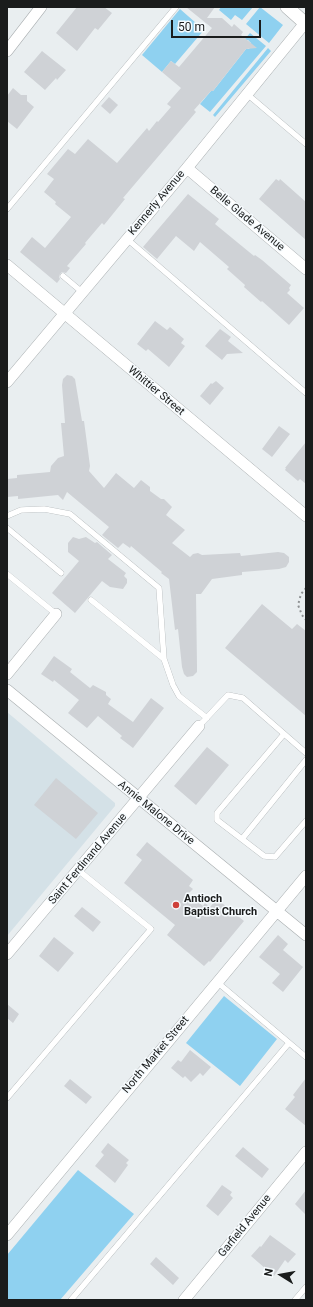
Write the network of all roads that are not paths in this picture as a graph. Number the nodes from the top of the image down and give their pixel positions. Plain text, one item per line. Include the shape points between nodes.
1 (42, 7) edge
2 (176, 7) edge
3 (287, 7) edge
4 (306, 23) edge
5 (7, 51) edge
6 (246, 94) junction
7 (306, 144) edge
8 (187, 168) junction
9 (7, 209) edge
10 (127, 239) junction
11 (7, 265) edge
12 (306, 269) edge
13 (63, 276) dead end
14 (82, 292) junction
15 (64, 314) junction
16 (7, 382) edge
17 (306, 393) edge
18 (7, 516) edge
19 (306, 516) edge
20 (7, 528) edge
21 (61, 573) dead end
22 (7, 574) edge
23 (91, 600) dead end
24 (56, 614) joint
25 (164, 659) junction
26 (7, 674) edge
27 (7, 690) edge
28 (207, 718) junction
29 (199, 726) joint
30 (284, 734) junction
31 (306, 753) edge
32 (306, 760) edge
33 (138, 798) junction
34 (306, 821) edge
35 (242, 839) junction
36 (78, 870) junction
37 (306, 876) edge
38 (276, 911) junction
39 (306, 935) edge
40 (7, 954) edge
41 (217, 982) junction
42 (289, 1043) junction
43 (306, 1057) edge
44 (7, 1098) edge
45 (306, 1152) edge
46 (7, 1236) edge
47 (306, 1287) edge
48 (70, 1300) edge
49 (184, 1300) edge
50 (295, 1300) edge

1 - 5 street
2 - 9 lane
3 - 4 street
4 - 6 street, Kennerly Avenue
6 - 7 lane
6 - 8 street, Kennerly Avenue
8 - 10 street, Kennerly Avenue
8 - 12 street, Belle Glade Avenue
10 - 14 street, Kennerly Avenue
10 - 17 lane
11 - 15 street, Whittier Street
13 - 14 lane
14 - 15 street, Kennerly Avenue
15 - 16 street, Kennerly Avenue
15 - 19 street, Whittier Street
18 - 25 lane via 21,510 44,509 70,514 159,588
20 - 21 lane
22 - 24 lane
23 - 25 lane
24 - 26 street
25 - 28 lane via 173,685 180,696
27 - 33 street, Annie Malone Drive
28 - 29 lane
28 - 30 lane via 228,695 243,698
29 - 33 street, Saint Ferdinand Avenue
30 - 31 lane
30 - 35 lane via 217,813 217,820
32 - 35 lane
33 - 36 street, Saint Ferdinand Avenue
33 - 38 street, Annie Malone Drive
34 - 35 lane via 274,857 264,856
36 - 40 street, Saint Ferdinand Avenue
36 - 44 lane via 151,929
37 - 38 street, North Market Street
38 - 39 street, Annie Malone Drive
38 - 41 street, North Market Street
41 - 42 lane
41 - 46 street, North Market Street
42 - 43 lane
42 - 48 lane
45 - 49 street, Garfield Avenue
47 - 50 lane

